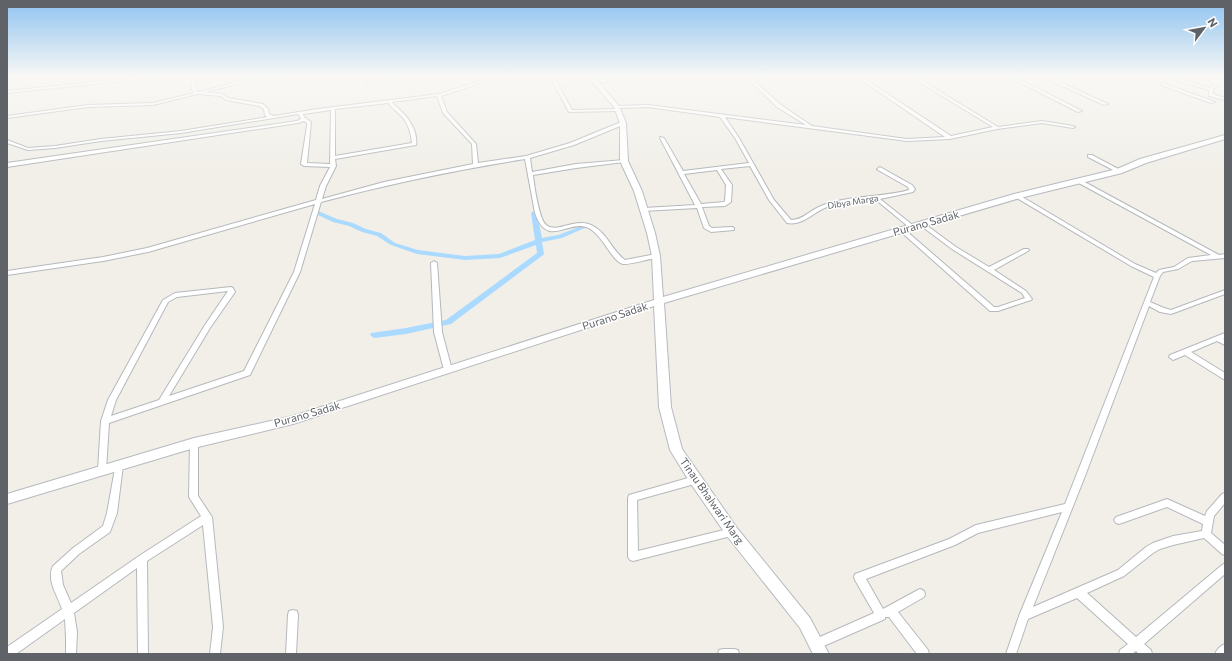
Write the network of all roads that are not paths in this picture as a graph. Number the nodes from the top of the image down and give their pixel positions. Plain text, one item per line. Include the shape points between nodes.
1 (74, 108) edge
2 (265, 108) edge
3 (333, 108) joint
4 (394, 108) edge
5 (444, 108) edge
6 (569, 108) edge
7 (617, 108) joint
8 (662, 108) edge
9 (782, 108) edge
10 (905, 108) edge
11 (964, 108) edge
12 (1074, 108) edge
13 (1080, 111) dead end
14 (300, 113) junction
15 (722, 116) junction
16 (7, 117) edge
17 (276, 117) junction
18 (304, 119) junction
19 (622, 123) junction
20 (812, 127) junction
21 (1073, 127) dead end
22 (997, 128) junction
23 (1225, 137) edge
24 (662, 138) dead end
25 (950, 138) junction
26 (7, 141) edge
27 (1090, 156) dead end
28 (527, 157) junction
29 (334, 158) junction
30 (624, 161) junction
31 (752, 164) junction
32 (7, 165) edge
33 (476, 165) junction
34 (333, 166) junction
35 (718, 168) junction
36 (880, 169) dead end
37 (1119, 171) junction
38 (682, 173) junction
39 (531, 174) junction
40 (1079, 181) junction
41 (1017, 196) junction
42 (877, 199) junction
43 (320, 200) junction
44 (700, 208) junction
45 (644, 210) junction
46 (922, 224) junction
47 (732, 229) dead end
48 (907, 229) junction
49 (1026, 250) dead end
50 (656, 256) junction
51 (1222, 257) edge
52 (434, 264) dead end
53 (989, 270) junction
54 (7, 273) edge
55 (1157, 276) junction
56 (1225, 292) edge
57 (658, 302) junction
58 (1147, 303) junction
59 (1225, 335) edge
60 (1217, 338) junction
61 (1225, 343) edge
62 (1186, 352) junction
63 (1173, 357) dead end
64 (448, 370) junction
65 (1225, 377) edge
66 (162, 402) junction
67 (105, 421) junction
68 (194, 444) junction
69 (119, 465) junction
70 (102, 470) junction
71 (695, 480) junction
72 (1225, 497) edge
73 (7, 499) edge
74 (1068, 507) junction
75 (207, 517) junction
76 (1119, 520) dead end
77 (1208, 522) junction
78 (732, 532) junction
79 (1206, 534) junction
80 (1225, 551) edge
81 (142, 559) junction
82 (1225, 568) edge
83 (1079, 592) junction
84 (920, 594) dead end
85 (68, 610) junction
86 (886, 613) junction
87 (293, 615) dead end
88 (1024, 616) junction
89 (1136, 644) junction
90 (819, 649) edge
91 (1225, 649) edge
92 (7, 654) edge
93 (71, 654) edge
94 (143, 654) edge
95 (215, 654) edge
96 (291, 654) edge
97 (723, 654) edge
98 (734, 654) edge
99 (924, 654) edge
100 (1011, 654) edge
101 (1124, 654) edge
102 (1148, 654) edge
103 (1220, 654) edge

1 - 16 street
2 - 17 street via 267,115
3 - 14 street
3 - 29 street
4 - 29 street via 406,119 414,144
5 - 33 street via 474,144
6 - 7 street via 571,111
7 - 19 main road, Tinau Bhalwari Marg
8 - 15 street
9 - 20 street
10 - 25 street
11 - 22 street
12 - 13 street
14 - 17 street
14 - 18 street
15 - 20 street
15 - 31 street, Dibya Marga
17 - 26 street via 181,132 55,147 28,149
18 - 32 street via 250,130
18 - 34 street via 309,122 309,126 304,164
19 - 28 street via 572,144
19 - 30 main road, Tinau Bhalwari Marg
20 - 25 street via 907,140
21 - 22 street via 1042,122
22 - 25 street
23 - 37 main road, Purano Sadak via 1143,161
24 - 38 street
27 - 37 street
28 - 33 street
28 - 39 street
29 - 34 street
30 - 39 street
30 - 45 main road, Tinau Bhalwari Marg
31 - 35 street
31 - 42 street, Dibya Marga via 772,200 789,222 808,218 819,208 830,204
33 - 43 street
34 - 43 street via 323,186
35 - 38 street
35 - 44 street via 729,185 728,202 722,206
36 - 42 street, Dibya Marga via 912,189
37 - 40 main road, Purano Sadak
38 - 44 street
39 - 50 street via 534,202 544,226 559,229 588,226 605,238 624,262
40 - 41 main road, Purano Sadak
40 - 51 street
41 - 46 main road, Purano Sadak
41 - 55 street via 1133,265
42 - 48 street
43 - 54 street via 148,250
43 - 66 street via 296,272 247,373
44 - 45 street
44 - 47 street via 706,227 711,230
45 - 50 main road, Tinau Bhalwari Marg
46 - 48 main road, Purano Sadak
46 - 53 street
48 - 53 street via 992,309 1029,299 1024,292
48 - 57 main road, Purano Sadak
49 - 53 street
50 - 57 main road, Tinau Bhalwari Marg
51 - 55 street via 1190,259 1176,268 1161,271
52 - 64 street via 438,332
55 - 58 street
56 - 58 street via 1172,312
57 - 64 main road, Purano Sadak
57 - 71 main road, Tinau Bhalwari Marg via 665,407 676,450
58 - 74 street
59 - 60 street
60 - 61 street
60 - 62 street
62 - 63 street
62 - 65 street
64 - 68 main road, Purano Sadak via 293,420
66 - 67 street
66 - 67 street via 207,327 232,292 231,289 179,294 167,299 119,387
67 - 70 street
68 - 69 main road, Purano Sadak
68 - 75 street via 193,497
69 - 70 main road, Purano Sadak
69 - 85 street via 107,529 56,569 57,584
70 - 73 main road, Purano Sadak
71 - 78 main road, Tinau Bhalwari Marg
71 - 78 street via 632,498 633,557
72 - 77 street via 1210,514
74 - 86 street via 976,529 952,542 859,577
74 - 88 street
75 - 81 street
75 - 95 street via 218,627
76 - 77 street via 1167,503
77 - 79 street
78 - 90 main road, Tinau Bhalwari Marg via 805,623
79 - 80 street
79 - 83 street via 1175,539 1155,548 1143,554 1132,566
81 - 85 street
81 - 94 street
82 - 89 street
83 - 88 street
83 - 89 street
84 - 86 street
85 - 92 street
85 - 93 street via 72,638
86 - 90 street
86 - 99 street
87 - 96 street
88 - 100 street
89 - 101 street
89 - 102 street
91 - 103 street
97 - 98 street

